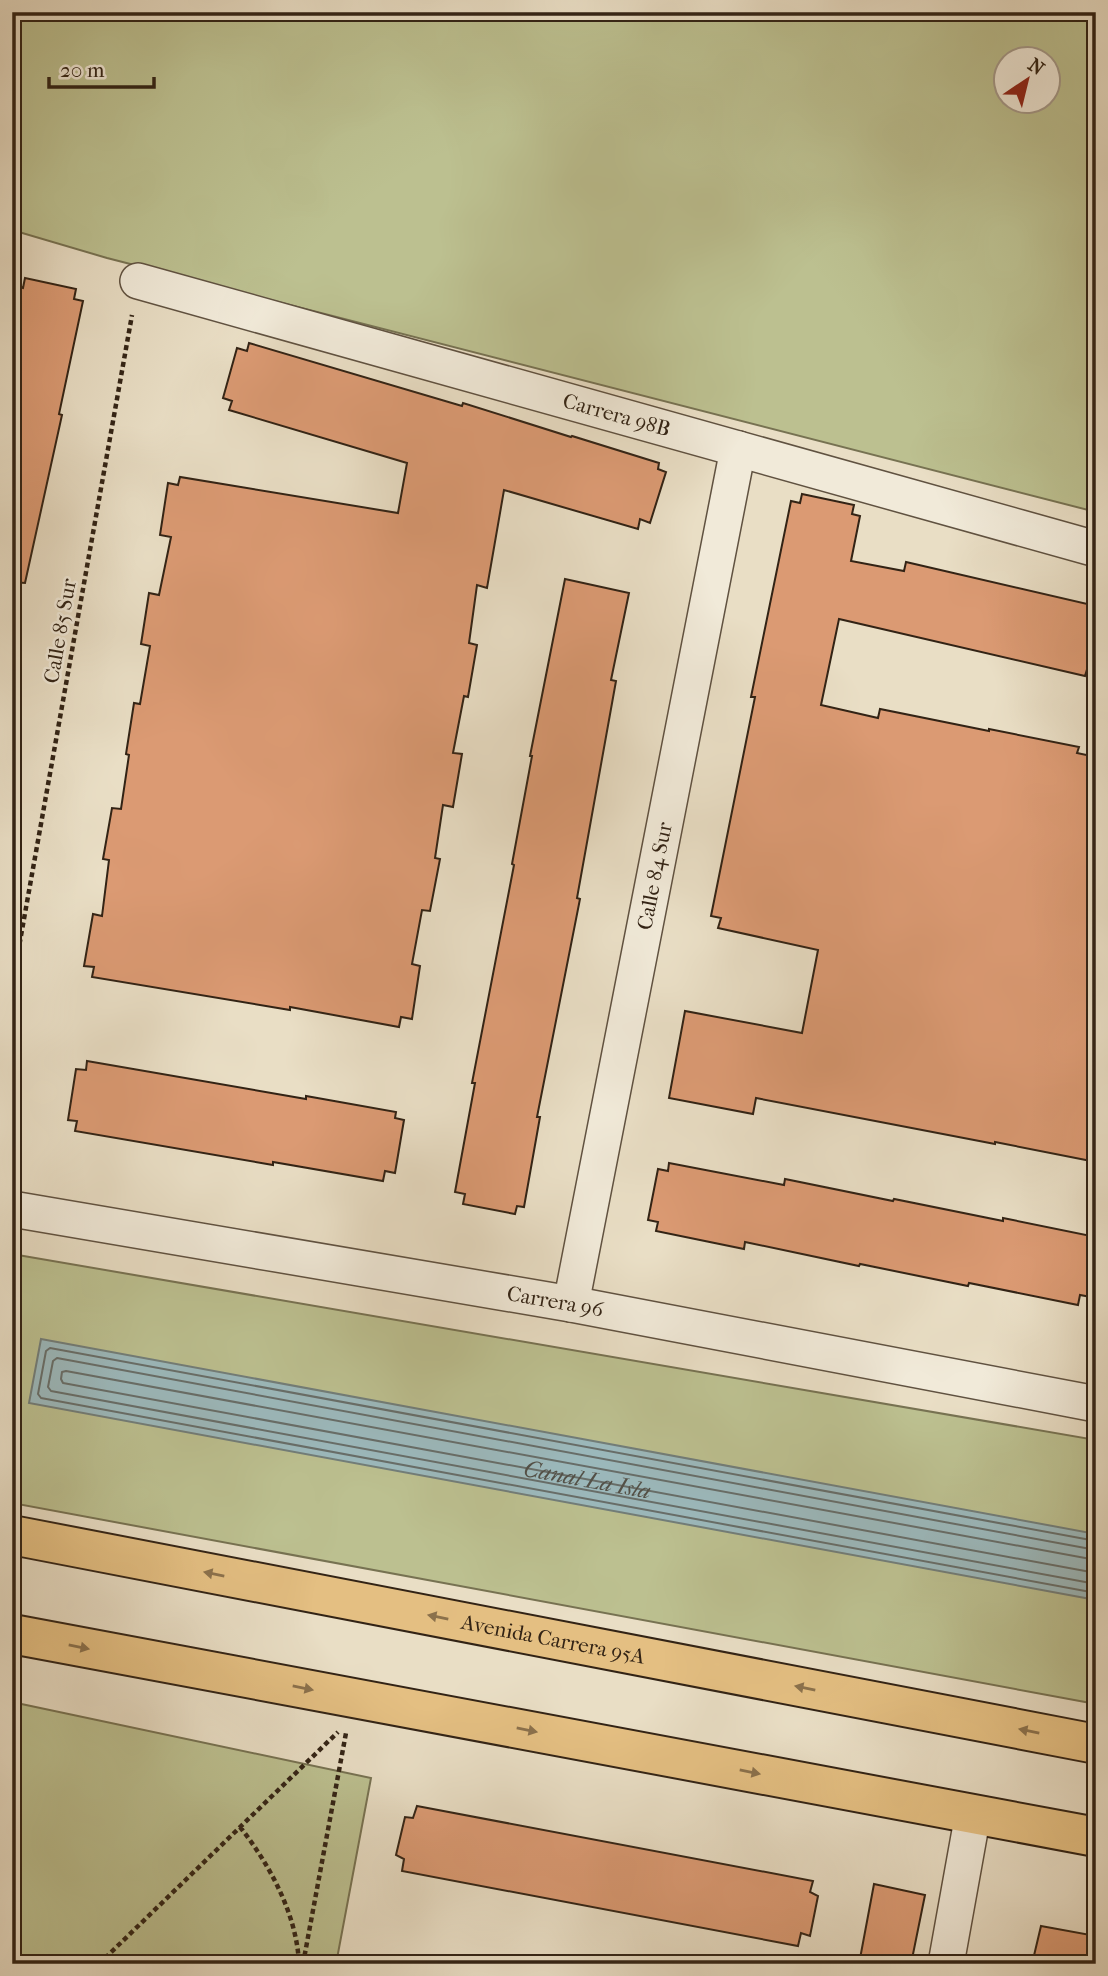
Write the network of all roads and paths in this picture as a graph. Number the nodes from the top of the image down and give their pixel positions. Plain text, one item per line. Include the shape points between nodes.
1 (138, 281) joint
2 (737, 449) junction
3 (1096, 550) edge
4 (12, 986) edge
5 (12, 1209) edge
6 (571, 1304) junction
7 (1096, 1404) edge
8 (12, 1535) edge
9 (12, 1634) edge
10 (348, 1722) dead end
11 (338, 1731) dead end
12 (1096, 1744) edge
13 (973, 1814) junction
14 (240, 1827) junction
15 (1096, 1837) edge
16 (99, 1964) edge
17 (301, 1964) edge
18 (946, 1964) edge

1 - 2 street, Carrera 98B
1 - 4 path, Calle 85 Sur
2 - 3 street, Carrera 98B
2 - 6 street, Calle 84 Sur
5 - 6 street, Carrera 96
6 - 7 street, Carrera 96
12 -> 8 main road, Avenida Carrera 95A
9 -> 13 main road
10 - 17 path
11 - 14 path
13 - 15 main road
13 - 18 street
14 - 16 path
14 - 17 path via 272,1874 298,1943

